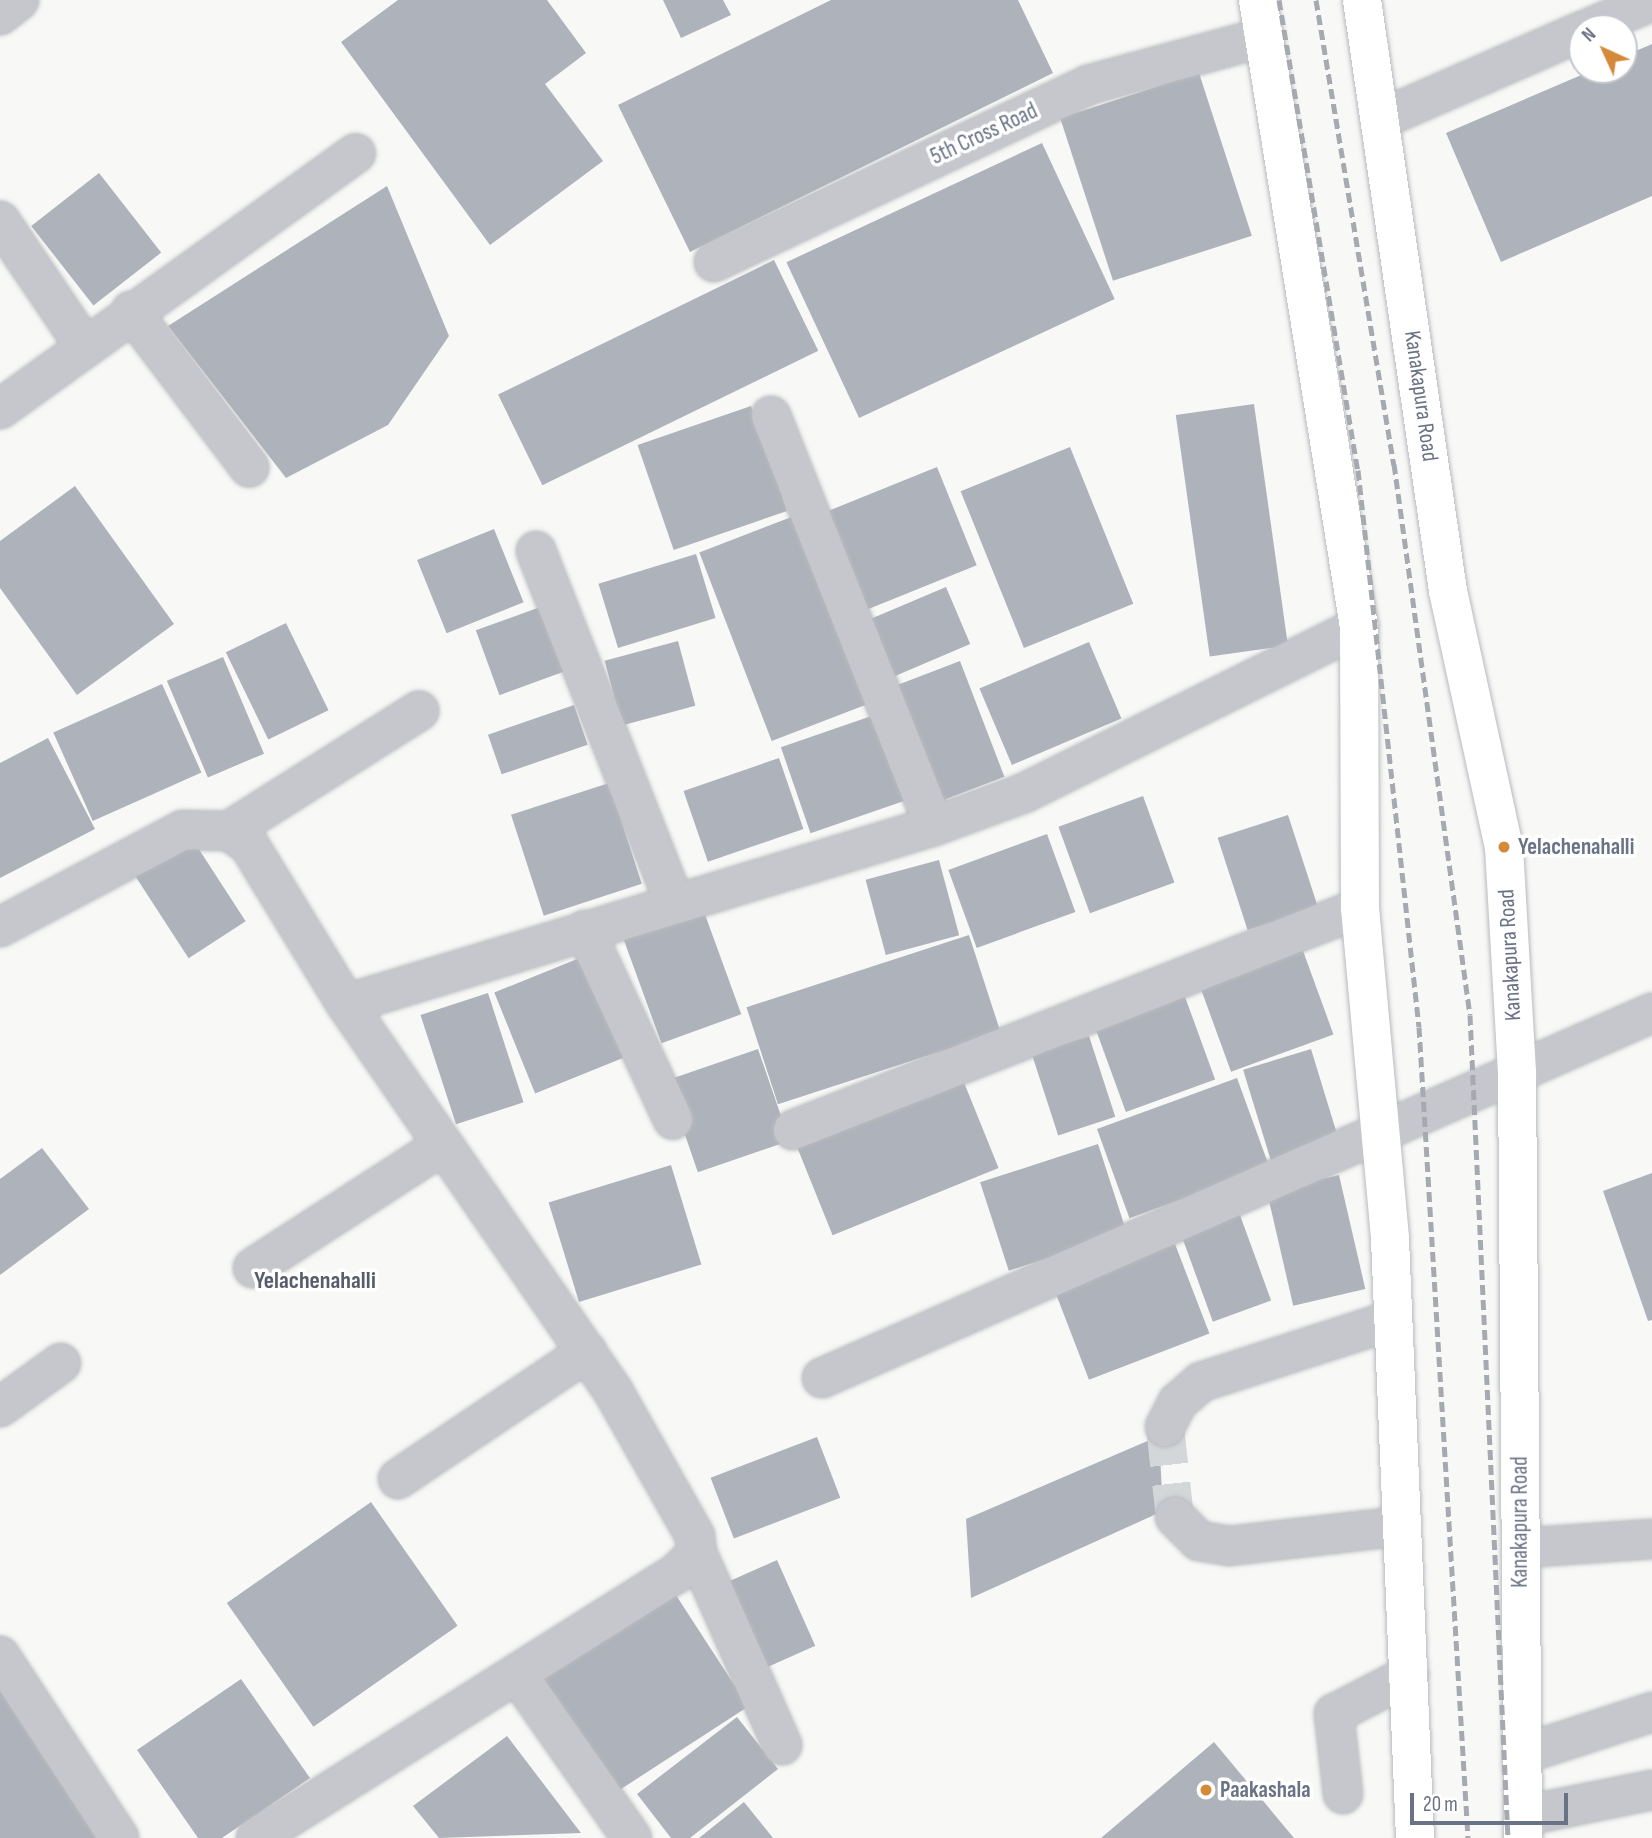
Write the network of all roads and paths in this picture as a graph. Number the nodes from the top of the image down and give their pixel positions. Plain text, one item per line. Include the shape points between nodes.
1 (19, 0) edge
2 (1362, 0) edge
3 (1652, 1) edge
4 (1622, 14) edge
5 (0, 15) edge
6 (1261, 18) edge
7 (1568, 38) edge
8 (1381, 119) junction
9 (356, 153) dead end
10 (0, 220) edge
11 (713, 262) dead end
12 (131, 311) junction
13 (83, 344) junction
14 (0, 409) edge
15 (771, 416) dead end
16 (248, 467) dead end
17 (536, 551) dead end
18 (1359, 627) junction
19 (419, 710) dead end
20 (934, 826) junction
21 (229, 831) junction
22 (674, 902) junction
23 (1360, 908) junction
24 (0, 927) edge
25 (584, 930) junction
26 (346, 1004) junction
27 (1652, 1013) edge
28 (1517, 1072) junction
29 (673, 1120) dead end
30 (793, 1130) dead end
31 (1377, 1135) junction
32 (443, 1145) junction
33 (253, 1268) dead end
34 (1394, 1320) junction
35 (587, 1352) junction
36 (61, 1363) dead end
37 (822, 1378) dead end
38 (0, 1407) edge
39 (1165, 1427) tunnel mouth
40 (398, 1479) dead end
41 (1175, 1517) tunnel mouth
42 (1402, 1526) junction
43 (1652, 1539) edge
44 (1521, 1548) junction
45 (696, 1553) junction
46 (0, 1656) edge
47 (517, 1674) junction
48 (1409, 1675) junction
49 (1652, 1712) edge
50 (782, 1745) dead end
51 (1523, 1754) junction
52 (1652, 1790) edge
53 (1343, 1794) dead end
54 (1523, 1827) edge
55 (119, 1838) edge
56 (256, 1838) edge
57 (632, 1838) edge
58 (1415, 1838) edge

1 - 5 street
2 - 8 highway, Kanakapura Road
3 - 4 street
6 - 11 street, 5th Cross Road via 1088,85
6 - 18 highway
7 - 8 street
8 - 28 highway, Kanakapura Road via 1448,590 1504,847
9 - 12 street
10 - 13 street
12 - 13 street
12 - 16 street
13 - 14 street
15 - 20 street
17 - 22 street
18 - 20 street via 1024,793
18 - 23 highway
19 - 21 street
20 - 22 street
21 - 24 street via 183,830
21 - 26 street via 248,845
22 - 25 street
23 - 30 street
23 - 31 highway
25 - 26 street
25 - 29 street
26 - 32 street
27 - 28 street
28 - 31 street
28 - 44 highway, Kanakapura Road
31 - 34 highway
31 - 37 street
32 - 33 street
32 - 35 street
34 - 39 street via 1201,1382 1178,1402
34 - 42 highway
35 - 40 street
35 - 45 street via 695,1536
36 - 38 street
41 - 42 street via 1199,1541 1229,1546
42 - 48 highway
43 - 44 street
44 - 51 highway, Kanakapura Road
45 - 47 street via 677,1574
45 - 50 street
46 - 55 street
47 - 56 street
47 - 57 street
48 - 53 street via 1334,1714
48 - 58 highway
49 - 51 street
51 - 54 highway, Kanakapura Road
52 - 54 street

